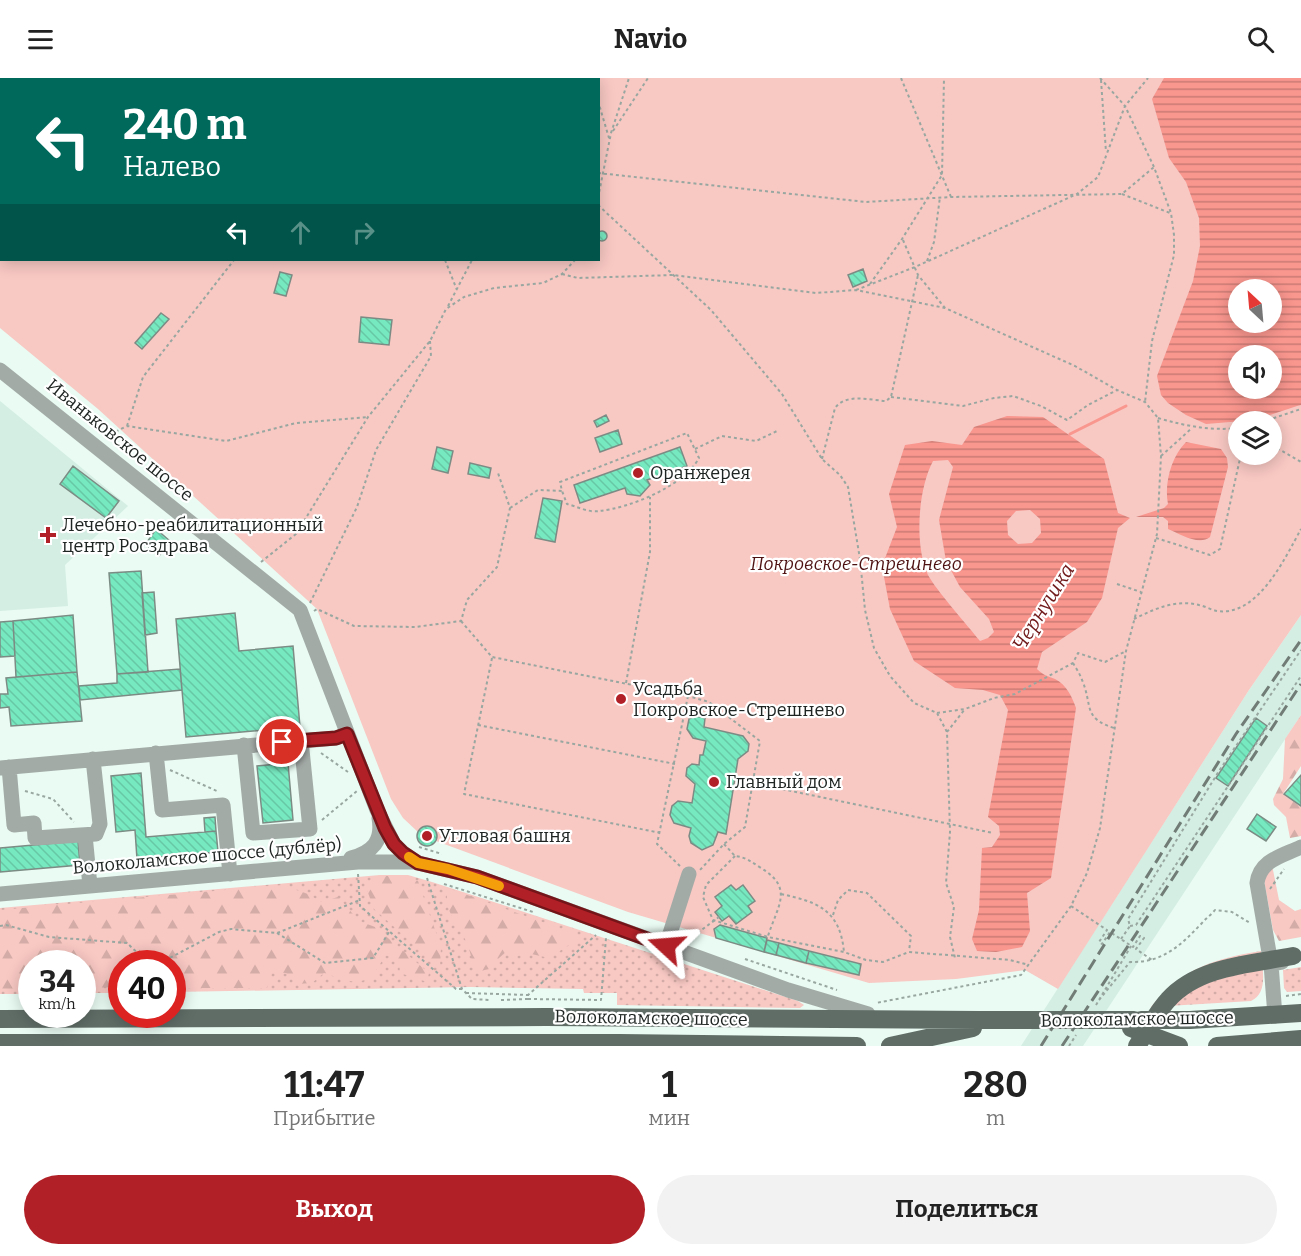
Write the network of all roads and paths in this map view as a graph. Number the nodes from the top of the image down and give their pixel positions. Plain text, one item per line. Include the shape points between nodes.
1 (629, 78) edge
2 (648, 78) edge
3 (901, 78) edge
4 (944, 78) edge
5 (1148, 78) edge
6 (1100, 79) edge
7 (1125, 106) junction
8 (600, 108) edge
9 (611, 134) junction
10 (610, 140) junction
11 (1107, 154) junction
12 (1154, 167) junction
13 (600, 174) edge
14 (603, 175) junction
15 (942, 175) junction
16 (600, 189) edge
17 (1077, 194) junction
18 (1122, 194) junction
19 (940, 197) junction
20 (951, 197) junction
21 (926, 198) junction
22 (600, 207) edge
23 (1171, 213) junction
24 (902, 239) junction
25 (233, 261) edge
26 (445, 261) edge
27 (472, 261) edge
28 (573, 261) edge
29 (927, 261) junction
30 (915, 267) junction
31 (562, 274) junction
32 (673, 275) junction
33 (918, 275) junction
34 (870, 284) junction
35 (457, 290) junction
36 (855, 290) junction
37 (914, 302) junction
38 (945, 308) junction
39 (446, 309) junction
40 (430, 341) junction
41 (0, 370) edge
42 (1117, 390) junction
43 (891, 397) junction
44 (1145, 402) junction
45 (1301, 409) edge
46 (1282, 415) edge
47 (368, 417) junction
48 (1158, 418) junction
49 (127, 426) junction
50 (1192, 428) junction
51 (1228, 429) edge
52 (777, 431) dead end
53 (91, 442) junction
54 (695, 449) junction
55 (1282, 452) edge
56 (1161, 456) junction
57 (822, 459) junction
58 (1301, 462) edge
59 (1239, 465) edge
60 (498, 473) dead end
61 (562, 491) junction
62 (650, 496) junction
63 (510, 508) junction
64 (1301, 529) edge
65 (1156, 538) junction
66 (263, 560) dead end
67 (1117, 584) dead end
68 (1141, 592) junction
69 (317, 609) dead end
70 (300, 610) junction
71 (1134, 619) junction
72 (461, 621) junction
73 (1301, 650) edge
74 (1126, 651) junction
75 (492, 657) junction
76 (1073, 663) junction
77 (1301, 676) edge
78 (626, 683) junction
79 (688, 696) junction
80 (965, 709) junction
81 (937, 713) junction
82 (478, 725) junction
83 (1114, 728) junction
84 (947, 732) junction
85 (347, 734) junction
86 (301, 740) junction
87 (244, 745) junction
88 (321, 753) dead end
89 (157, 758) junction
90 (93, 759) junction
91 (675, 764) junction
92 (4, 767) edge
93 (350, 772) dead end
94 (753, 783) junction
95 (10, 787) junction
96 (222, 793) dead end
97 (377, 810) junction
98 (950, 824) junction
99 (661, 833) junction
100 (993, 833) dead end
101 (85, 835) junction
102 (723, 844) junction
103 (1301, 847) edge
104 (735, 856) junction
105 (418, 863) junction
106 (325, 865) junction
107 (1287, 865) dead end
108 (230, 874) junction
109 (689, 874) junction
110 (90, 886) junction
111 (1270, 890) dead end
112 (0, 894) edge
113 (782, 894) junction
114 (1071, 906) junction
115 (541, 915) dead end
116 (833, 915) junction
117 (719, 917) dead end
118 (713, 920) junction
119 (0, 926) edge
120 (1130, 926) junction
121 (586, 930) dead end
122 (390, 932) junction
123 (1266, 932) junction
124 (277, 933) junction
125 (768, 937) junction
126 (1121, 939) junction
127 (608, 940) dead end
128 (688, 940) dead end
129 (666, 946) junction
130 (1131, 946) junction
131 (844, 952) junction
132 (909, 952) junction
133 (1301, 956) edge
134 (956, 958) junction
135 (1152, 960) junction
136 (1271, 964) junction
137 (1029, 965) junction
138 (462, 989) junction
139 (466, 993) junction
140 (528, 994) junction
141 (1301, 994) edge
142 (1281, 996) dead end
143 (528, 999) junction
144 (489, 1000) dead end
145 (501, 1000) dead end
146 (1099, 1000) junction
147 (876, 1003) dead end
148 (1093, 1009) dead end
149 (1301, 1013) edge
150 (1275, 1016) junction
151 (0, 1019) edge
152 (908, 1021) junction
153 (1132, 1023) junction
154 (977, 1024) junction
155 (1081, 1028) dead end
156 (1301, 1039) edge
157 (0, 1043) edge
158 (620, 1044) edge
159 (856, 1046) edge
160 (890, 1046) edge
161 (1069, 1046) edge
162 (1137, 1046) edge
163 (1179, 1046) edge
164 (1217, 1046) edge

1 - 9 path
2 - 9 path
3 - 15 path
4 - 15 path
5 - 7 path
6 - 7 path
6 - 11 path
7 - 11 path
7 - 12 path
8 - 10 path
9 - 10 path
10 - 14 path
11 - 17 path via 1098,177
12 - 18 path
12 - 23 path
13 - 14 path
14 - 16 path
14 - 21 path via 866,202
15 - 20 path
15 - 21 path
17 - 18 path
17 - 20 path
17 - 29 path
18 - 23 path
19 - 20 path
19 - 21 path
19 - 29 path via 934,242
21 - 24 path
22 - 32 path
23 - 44 path via 1174,255 1152,341
24 - 30 path
24 - 34 path
25 - 49 path via 143,377
26 - 35 path
27 - 35 path
28 - 31 path
29 - 30 path
30 - 33 path
30 - 34 path
31 - 32 path via 578,278
31 - 39 path via 543,283 494,288 464,297
32 - 36 path via 816,293
32 - 57 path via 711,310 776,386
33 - 37 path
33 - 38 path
34 - 36 path
35 - 39 path
36 - 37 path
37 - 38 path
37 - 43 path
38 - 42 path via 1075,366
39 - 40 path
40 - 47 path
40 - 70 path via 431,356 376,450 357,507 313,600
41 - 53 street, Иваньковское шоссе
42 - 43 path via 1067,420 1013,396 963,406
42 - 44 path
43 - 57 path via 886,401 839,402
44 - 48 path
45 - 46 path
47 - 49 path via 296,423 226,441
47 - 66 path via 296,534
48 - 50 path
48 - 56 path
49 - 53 path
50 - 51 path
50 - 56 path
52 - 54 path via 756,441 722,436
53 - 70 street, Иваньковское шоссе
54 - 61 path via 687,433 560,482
54 - 62 path via 699,458 692,471
55 - 58 path
56 - 65 path
57 - 81 path via 848,487 874,648 890,676 914,703
59 - 65 path via 1216,553 1210,555
60 - 63 path
61 - 62 path via 567,504 597,512
61 - 63 path via 538,490
62 - 78 path via 650,552
63 - 72 path via 497,567 467,600
64 - 71 path via 1271,582 1235,609 1217,611 1198,604 1173,604
65 - 68 path
67 - 68 path
68 - 71 path
69 - 72 path via 354,626 415,627
70 - 85 street
71 - 74 path
72 - 75 path
73 - 120 path via 1219,771 1128,919
74 - 76 path via 1105,662 1078,653
74 - 83 path
75 - 78 path
75 - 82 path
76 - 80 path via 1015,694
76 - 83 path via 1083,680 1091,714 1099,723
77 - 120 path via 1136,925
78 - 79 path
79 - 91 path
79 - 94 path via 709,702 760,741
80 - 81 path
80 - 84 path
81 - 84 path
82 - 91 path
82 - 99 path via 464,794
83 - 114 path via 1100,828 1087,873
84 - 98 path
85 - 86 street
85 - 97 street
86 - 87 street
86 - 87 street via 309,830 253,833
87 - 89 street
88 - 93 path
89 - 90 street
89 - 96 path
89 - 108 street via 162,810 223,805
90 - 92 street
90 - 101 street via 99,829 96,834
91 - 99 path
92 - 95 street
94 - 98 path
94 - 102 path via 745,827
95 - 101 path via 53,799
95 - 101 street via 14,825 34,823 35,838
97 - 105 street via 394,844
97 - 106 street via 380,834 373,848
98 - 100 path
98 - 134 path via 946,883 954,907 950,937
99 - 109 path via 657,844
101 - 110 street
102 - 104 path
102 - 109 path via 698,872
103 - 123 street via 1271,860 1258,873
104 - 113 path via 775,876
104 - 118 path via 706,885 703,897
105 - 106 street, Волоколамское шоссе (дублёр)
105 - 129 street via 477,877
106 - 108 street, Волоколамское шоссе (дублёр)
107 - 111 path
108 - 110 street, Волоколамское шоссе (дублёр)
109 - 129 street
110 - 112 street, Волоколамское шоссе (дублёр)
113 - 116 path via 812,900
113 - 125 path
114 - 126 path via 1107,930 1099,942 1102,944 1110,932
114 - 137 path
115 - 138 path via 427,878
116 - 131 path via 843,936
116 - 132 path via 838,900 848,890 867,893 910,936
117 - 118 path
118 - 125 path
118 - 128 path
119 - 124 path via 49,937 127,943 154,963 171,960 226,929
120 - 126 path
121 - 140 path via 598,933
122 - 124 path via 360,906 360,900
122 - 124 path via 372,958 325,963
122 - 138 path via 456,989
123 - 135 path via 1232,912 1222,911 1212,915 1186,942
123 - 136 street
125 - 131 path
126 - 130 path
127 - 143 path via 601,1000
129 - 152 street via 839,1007
130 - 135 path via 1140,936 1144,938 1136,949
130 - 146 path
131 - 132 path via 883,962
132 - 134 path
133 - 136 street
133 - 162 main road, bridge via 1233,968 1193,981 1169,999
134 - 137 path via 1010,960
135 - 146 path via 1130,962
136 - 150 street
137 - 147 path via 1021,975
138 - 139 path
139 - 140 path
139 - 144 path via 472,999
140 - 143 path
141 - 142 path
143 - 145 path
146 - 148 path
149 - 150 main road, Волоколамское шоссе
150 - 153 main road, Волоколамское шоссе
151 - 152 main road, Волоколамское шоссе via 546,1017
152 - 154 main road, Волоколамское шоссе
153 - 154 main road, Волоколамское шоссе
153 - 163 main road, Волоколамское шоссе
154 - 160 main road, Волоколамское шоссе
155 - 161 path
156 - 164 main road, Волоколамское шоссе
157 - 158 main road, Волоколамское шоссе
158 - 159 main road, Волоколамское шоссе

